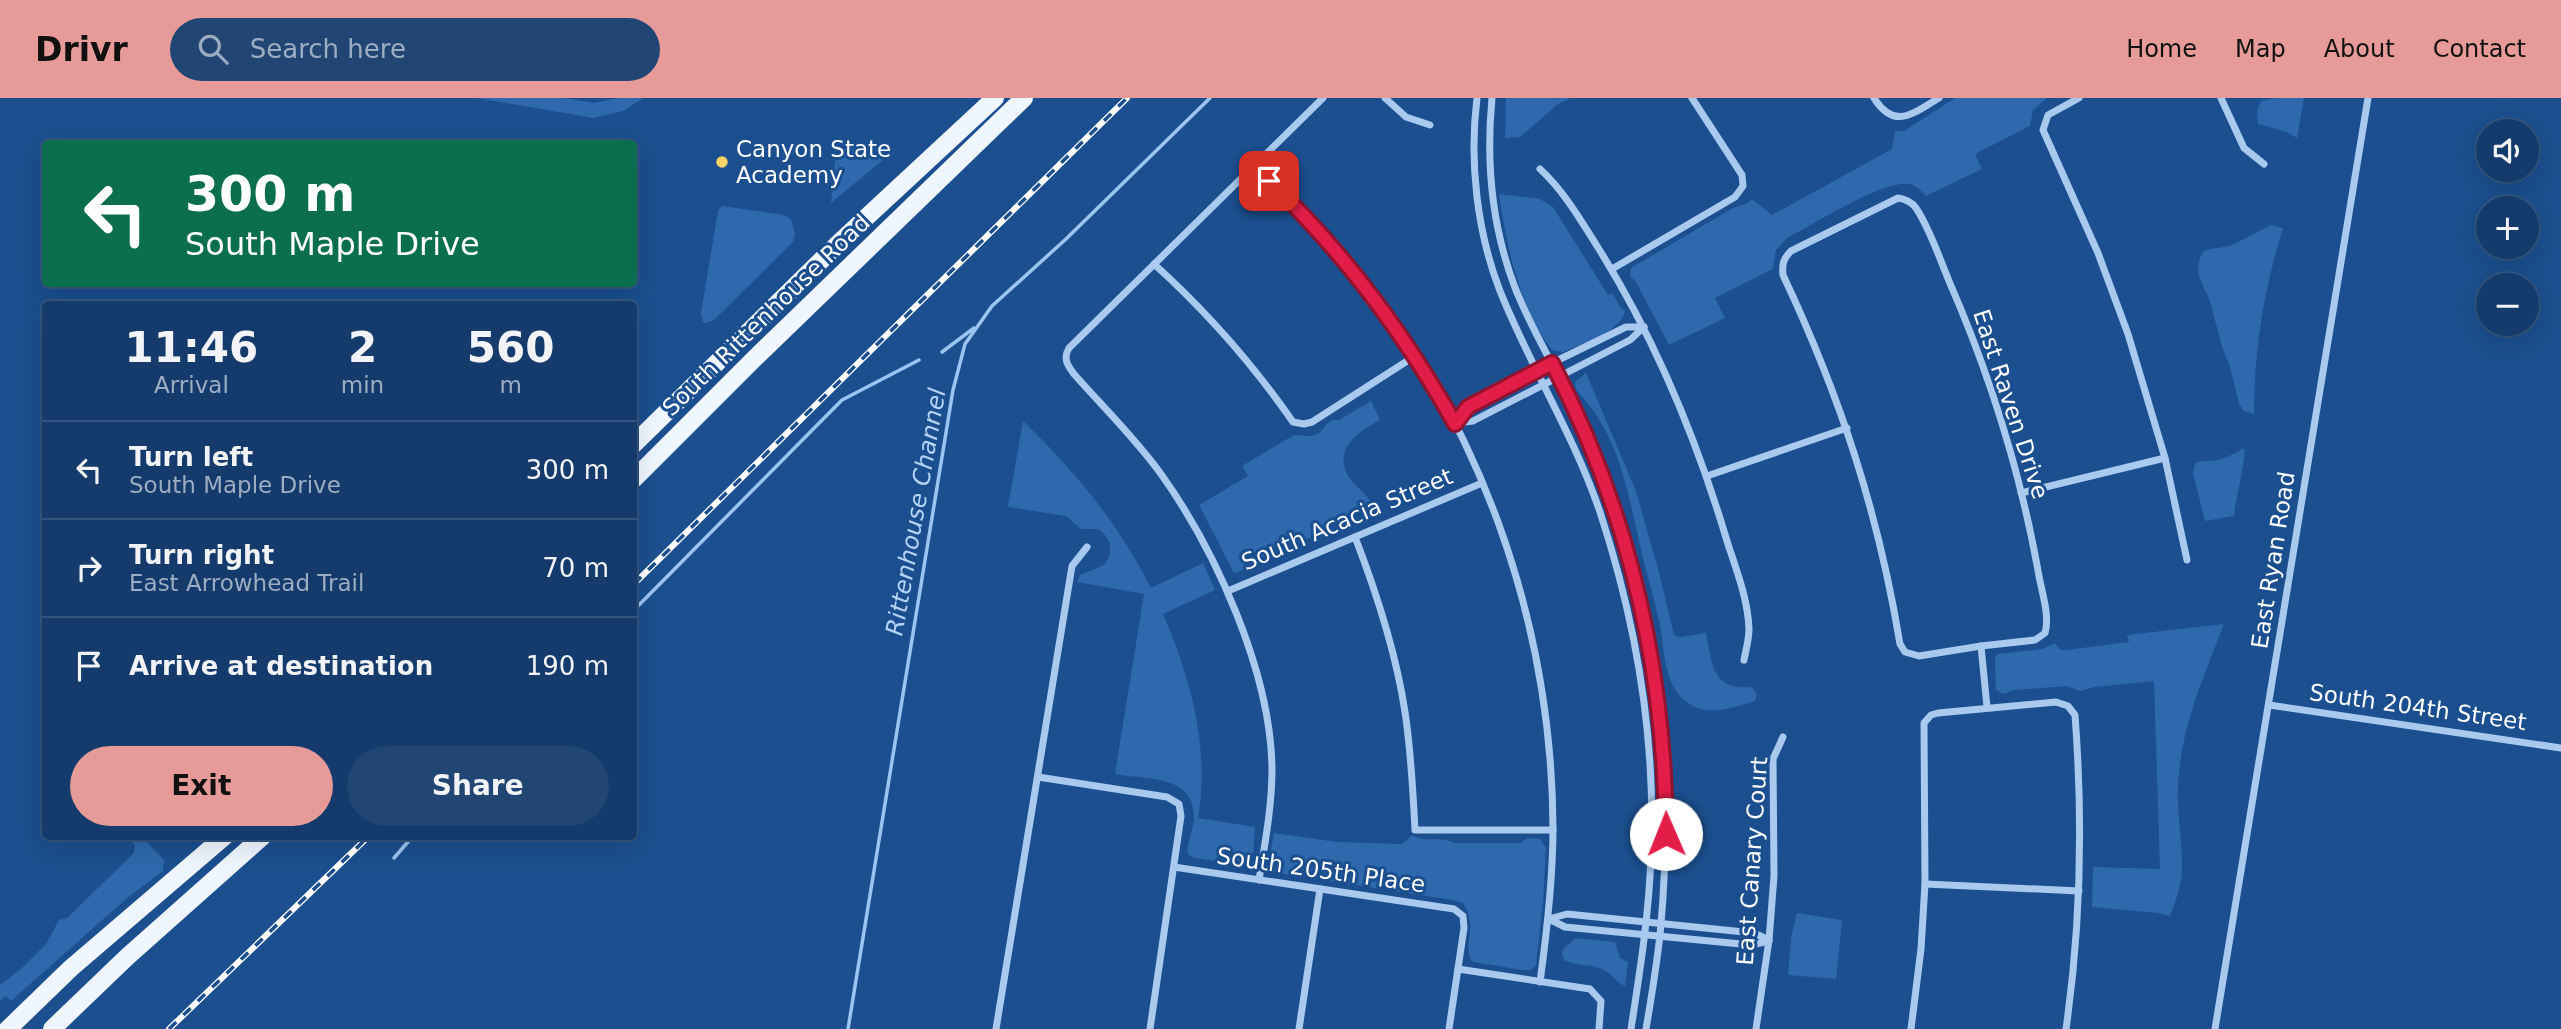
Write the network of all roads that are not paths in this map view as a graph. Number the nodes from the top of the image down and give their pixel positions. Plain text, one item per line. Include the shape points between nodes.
1 (995, 98) edge
2 (1024, 98) edge
3 (1323, 98) edge
4 (1385, 98) edge
5 (1477, 98) edge
6 (1492, 98) edge
7 (1692, 98) edge
8 (1874, 98) edge
9 (1939, 98) edge
10 (2079, 98) edge
11 (2221, 98) edge
12 (2368, 98) edge
13 (1430, 125) dead end
14 (2264, 164) dead end
15 (1253, 167) junction
16 (1540, 169) dead end
17 (839, 242) junction
18 (856, 260) junction
19 (1154, 264) junction
20 (1612, 269) junction
21 (1644, 327) junction
22 (1415, 356) junction
23 (1552, 363) junction
24 (1538, 370) junction
25 (1558, 376) junction
26 (1545, 383) junction
27 (1455, 424) junction
28 (1847, 428) junction
29 (637, 441) edge
30 (2165, 457) junction
31 (637, 476) edge
32 (1707, 476) junction
33 (1482, 483) junction
34 (2021, 493) junction
35 (1355, 537) junction
36 (1087, 547) dead end
37 (2187, 560) dead end
38 (1228, 591) junction
39 (1981, 646) junction
40 (1744, 660) dead end
41 (2269, 705) junction
42 (1987, 707) junction
43 (1783, 737) dead end
44 (2561, 748) edge
45 (1038, 777) junction
46 (1553, 830) junction
47 (221, 840) edge
48 (260, 840) edge
49 (192, 866) junction
50 (1174, 867) junction
51 (1259, 880) junction
52 (1925, 884) junction
53 (209, 885) junction
54 (1320, 889) junction
55 (2078, 891) junction
56 (1549, 919) junction
57 (1647, 921) junction
58 (1661, 923) junction
59 (1645, 934) junction
60 (1660, 936) junction
61 (1769, 940) junction
62 (1458, 969) junction
63 (1540, 982) junction
64 (8, 1029) edge
65 (52, 1029) edge
66 (996, 1029) edge
67 (1150, 1029) edge
68 (1300, 1029) edge
69 (1449, 1029) edge
70 (1599, 1029) edge
71 (1631, 1029) edge
72 (1646, 1029) edge
73 (1756, 1029) edge
74 (1911, 1029) edge
75 (2066, 1029) edge
76 (2215, 1029) edge

1 - 17 main road, South Rittenhouse Road
2 - 18 main road, South Rittenhouse Road
3 - 15 street
4 - 13 street via 1406,117
5 - 24 street via 1476,180 1488,248 1499,289
6 - 23 street via 1491,181 1500,236 1514,286
7 - 20 street via 1742,175 1743,186 1735,197
8 - 9 street via 1891,117 1902,118
10 - 30 street via 2053,112 2044,123 2045,135 2114,293
11 - 14 street via 2244,148
12 - 41 street, East Ryan Road
15 - 19 street
15 - 22 street via 1344,259
16 - 20 street via 1552,179
17 - 18 main road
17 - 29 main road, South Rittenhouse Road
18 - 31 main road, South Rittenhouse Road
19 - 22 street via 1233,342 1293,422 1304,424
19 - 38 street via 1065,357 1074,374 1161,474 1191,519
20 - 21 street
21 - 23 street via 1626,327
21 - 25 street via 1630,340
21 - 32 street
22 - 27 street
23 - 24 street
23 - 25 street
24 - 26 street
24 - 27 street via 1468,407
25 - 26 street
25 - 58 street via 1610,497 1648,637 1665,786
26 - 27 street via 1473,421
26 - 57 street via 1600,513 1634,638 1651,789
27 - 33 street
28 - 32 street
28 - 34 street, East Raven Drive via 1782,265 1791,251 1892,200 1903,199 1915,207 1963,314
28 - 39 street via 1878,534 1900,644 1914,657
30 - 34 street
30 - 37 street
32 - 40 street via 1744,595 1749,630
33 - 35 street, South Acacia Street
33 - 46 street via 1504,538 1535,653 1549,747
34 - 39 street, East Raven Drive via 2046,617 2045,633 2035,640
35 - 38 street, South Acacia Street
35 - 46 street via 1398,675 1412,770 1415,830
36 - 45 street via 1072,566
38 - 51 street via 1248,646 1269,737 1271,796
39 - 42 street
41 - 44 street, South 204th Street
41 - 76 street, East Ryan Road
42 - 52 street via 1938,713 1927,719 1922,729
42 - 55 street via 2056,702 2075,715
43 - 61 street, East Canary Court via 1773,759 1774,876
45 - 50 street via 1167,796 1179,804 1181,816
45 - 66 street
46 - 56 street
47 - 49 main road
48 - 53 main road
49 - 53 main road
49 - 64 main road via 71,968
50 - 51 street, South 205th Place
50 - 67 street
51 - 54 street, South 205th Place
52 - 55 street
52 - 74 street
53 - 65 main road
54 - 62 street, South 205th Place via 1449,908 1461,914 1464,928
54 - 68 street
55 - 75 street
56 - 57 street via 1567,914
56 - 59 street via 1565,927
56 - 63 street
57 - 58 street
57 - 59 street
58 - 60 street
58 - 61 street via 1754,933
59 - 60 street
59 - 71 street
60 - 61 street via 1751,945
60 - 72 street
61 - 73 street, East Canary Court
62 - 63 street
62 - 69 street
63 - 70 street via 1596,994 1602,1008

